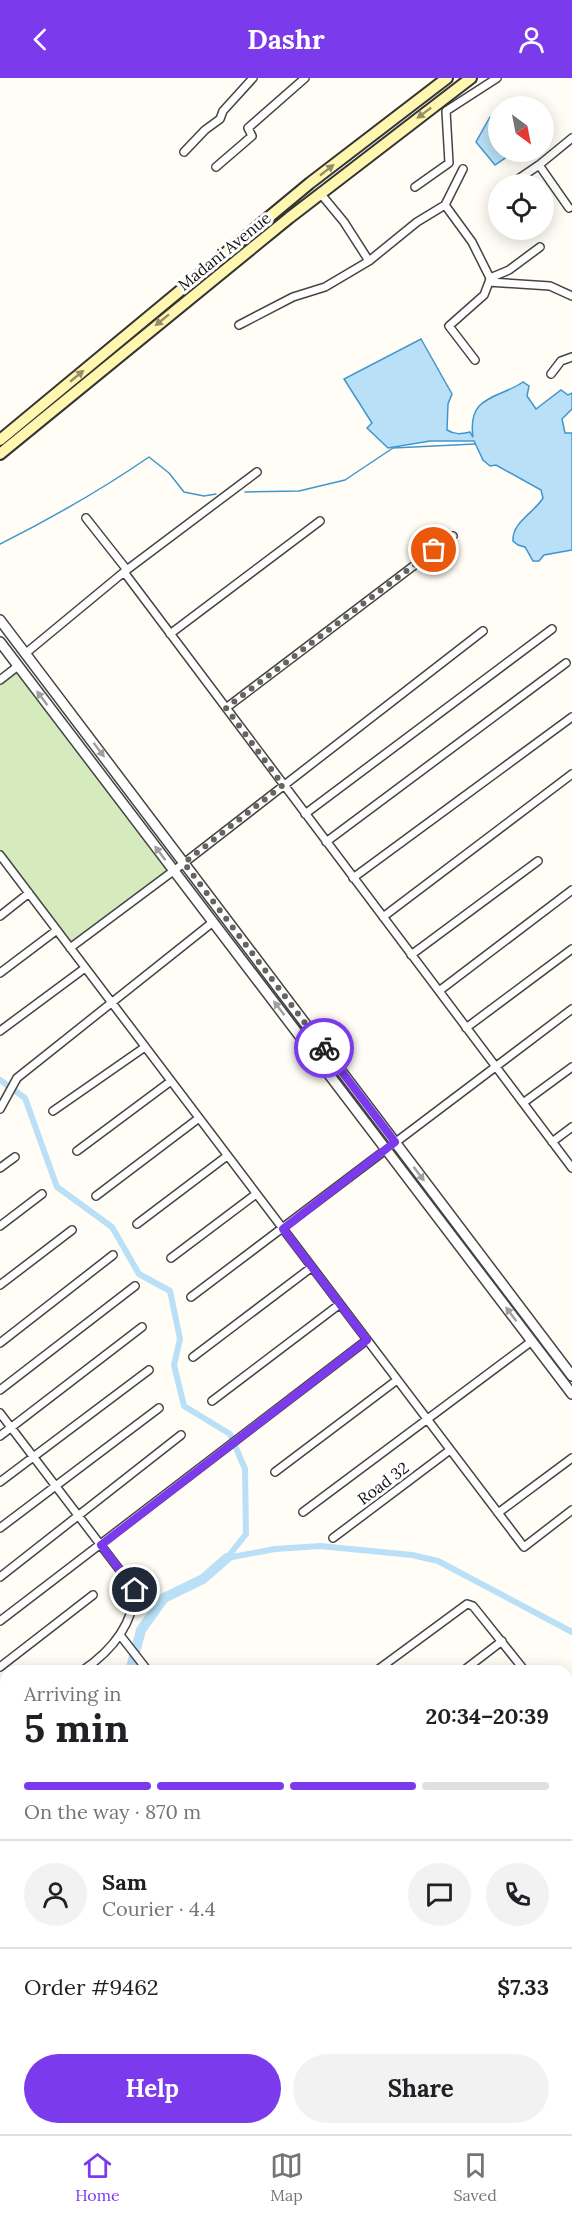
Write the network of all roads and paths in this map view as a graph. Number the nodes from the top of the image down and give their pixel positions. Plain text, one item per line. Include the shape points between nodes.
1 (253, 78) edge
2 (304, 78) edge
3 (447, 78) edge
4 (471, 78) edge
5 (497, 78) edge
6 (572, 138) edge
7 (184, 152) dead end
8 (540, 165) junction
9 (216, 167) dead end
10 (462, 169) dead end
11 (526, 174) edge
12 (415, 187) dead end
13 (299, 192) junction
14 (320, 193) junction
15 (308, 203) junction
16 (445, 205) junction
17 (569, 208) dead end
18 (540, 247) dead end
19 (369, 261) junction
20 (489, 280) junction
21 (572, 296) edge
22 (239, 325) dead end
23 (572, 357) edge
24 (475, 360) dead end
25 (551, 374) dead end
26 (54, 402) junction
27 (0, 440) edge
28 (0, 454) edge
29 (257, 472) dead end
30 (86, 518) dead end
31 (320, 521) dead end
32 (453, 536) dead end
33 (125, 571) junction
34 (0, 620) edge
35 (552, 628) dead end
36 (483, 631) dead end
37 (170, 634) junction
38 (0, 642) edge
39 (26, 653) junction
40 (566, 663) dead end
41 (18, 666) junction
42 (0, 680) edge
43 (226, 708) junction
44 (572, 717) edge
45 (572, 774) edge
46 (283, 785) junction
47 (305, 814) junction
48 (327, 842) junction
49 (0, 856) edge
50 (538, 861) dead end
51 (184, 863) junction
52 (173, 870) junction
53 (354, 878) junction
54 (572, 890) edge
55 (29, 893) junction
56 (0, 916) edge
57 (383, 917) junction
58 (213, 922) junction
59 (57, 930) junction
60 (70, 948) junction
61 (572, 949) edge
62 (411, 955) junction
63 (86, 968) junction
64 (0, 973) edge
65 (438, 991) junction
66 (111, 1002) junction
67 (572, 1009) edge
68 (466, 1028) junction
69 (0, 1030) edge
70 (145, 1047) junction
71 (495, 1066) junction
72 (572, 1067) edge
73 (171, 1081) junction
74 (523, 1103) junction
75 (1, 1108) edge
76 (52, 1112) dead end
77 (199, 1118) junction
78 (572, 1127) edge
79 (395, 1142) junction
80 (552, 1142) junction
81 (386, 1149) junction
82 (77, 1151) dead end
83 (227, 1156) junction
84 (15, 1157) dead end
85 (0, 1168) edge
86 (572, 1168) edge
87 (42, 1194) dead end
88 (256, 1194) junction
89 (96, 1196) dead end
90 (137, 1224) dead end
91 (0, 1226) edge
92 (283, 1229) junction
93 (72, 1230) dead end
94 (113, 1256) dead end
95 (171, 1258) dead end
96 (312, 1267) junction
97 (0, 1285) edge
98 (135, 1286) dead end
99 (191, 1297) dead end
100 (340, 1304) junction
101 (141, 1327) dead end
102 (367, 1340) junction
103 (532, 1341) junction
104 (0, 1343) edge
105 (193, 1357) dead end
106 (149, 1370) dead end
107 (572, 1376) edge
108 (398, 1380) junction
109 (0, 1390) edge
110 (572, 1394) edge
111 (212, 1401) dead end
112 (159, 1408) dead end
113 (0, 1413) edge
114 (427, 1420) junction
115 (12, 1428) junction
116 (182, 1435) dead end
117 (0, 1436) edge
118 (450, 1450) junction
119 (33, 1456) junction
120 (572, 1458) edge
121 (275, 1472) dead end
122 (0, 1482) edge
123 (56, 1485) junction
124 (572, 1510) edge
125 (303, 1512) dead end
126 (498, 1514) junction
127 (78, 1515) junction
128 (0, 1528) edge
129 (333, 1538) dead end
130 (101, 1545) junction
131 (0, 1577) edge
132 (93, 1595) dead end
133 (0, 1622) edge
134 (123, 1638) junction
135 (502, 1641) junction
136 (3, 1665) edge
137 (90, 1665) edge
138 (143, 1665) edge
139 (384, 1665) edge
140 (471, 1665) edge
141 (520, 1665) edge

1 - 7 street via 220,119
2 - 9 street via 248,128 252,136
13 -> 3 main road, Madani Avenue
4 -> 14 main road, Madani Avenue
5 - 12 street via 446,111 449,163
6 - 8 street
8 - 11 street
8 - 17 street
10 - 16 street
13 - 15 main road
26 -> 13 main road, Madani Avenue
14 - 15 main road, Madani Avenue
14 - 19 street
15 -> 26 main road, Madani Avenue
16 - 19 street
16 - 20 street via 472,242
18 - 20 street
19 - 22 street via 325,287 292,297
20 - 21 street via 550,286
20 - 24 street via 484,296 449,326
23 - 25 street via 561,361
26 - 27 main road, Madani Avenue
26 - 28 main road, Madani Avenue
29 - 33 street
30 - 33 street
31 - 37 street
32 - 43 street
33 - 37 street
33 - 39 street
34 - 39 street
35 - 47 street
36 - 46 street
37 - 43 street
38 - 41 street
39 - 41 street
39 -> 51 street
40 - 48 street
41 - 42 street
52 -> 41 street
43 - 46 street
44 - 53 street
45 - 57 street
46 - 47 street
46 - 51 street
47 - 48 street
48 - 53 street
49 - 55 street
50 - 62 street
51 - 52 street
51 - 79 street
52 - 58 street
52 - 60 street
53 - 57 street
54 - 65 street
55 - 56 street
55 - 59 street
57 - 62 street
58 - 66 street
81 -> 58 street
59 - 60 street
59 - 64 street
60 - 63 street
61 - 68 street
62 - 65 street
63 - 66 street
63 - 69 street
65 - 68 street
66 - 70 street
66 - 75 street via 17,1078
67 - 71 street
68 - 71 street
70 - 73 street
70 - 76 street
71 - 74 street
71 - 79 street
72 - 74 street
73 - 77 street
73 - 82 street
74 - 80 street
77 - 83 street
77 - 89 street
78 - 80 street
79 - 81 street
79 -> 107 street
80 - 86 street
81 - 92 street
103 -> 81 street
83 - 88 street
83 - 90 street
84 - 85 street
87 - 91 street
88 - 92 street
88 - 95 street
92 - 96 street
92 - 99 street
93 - 97 street
94 - 104 street
96 - 100 street
96 - 105 street
98 - 109 street
100 - 102 street
100 - 111 street
101 - 115 street
102 - 108 street
102 - 130 street
103 - 110 street
103 - 114 street
106 - 119 street
108 - 114 street
108 - 121 street
112 - 123 street
113 - 115 street
114 - 118 street
114 - 125 street
115 - 117 street
115 - 119 street
116 - 127 street
118 - 126 street
118 - 129 street, Road 32
119 - 122 street
119 - 123 street
120 - 126 street
123 - 127 street
123 - 128 street
124 - 126 street via 524,1547
127 - 130 street
127 - 131 street
130 - 133 street
130 - 134 street via 135,1590
132 - 136 street
134 - 137 street
134 - 138 street
135 - 139 street via 467,1604
135 - 140 street
135 - 141 street

